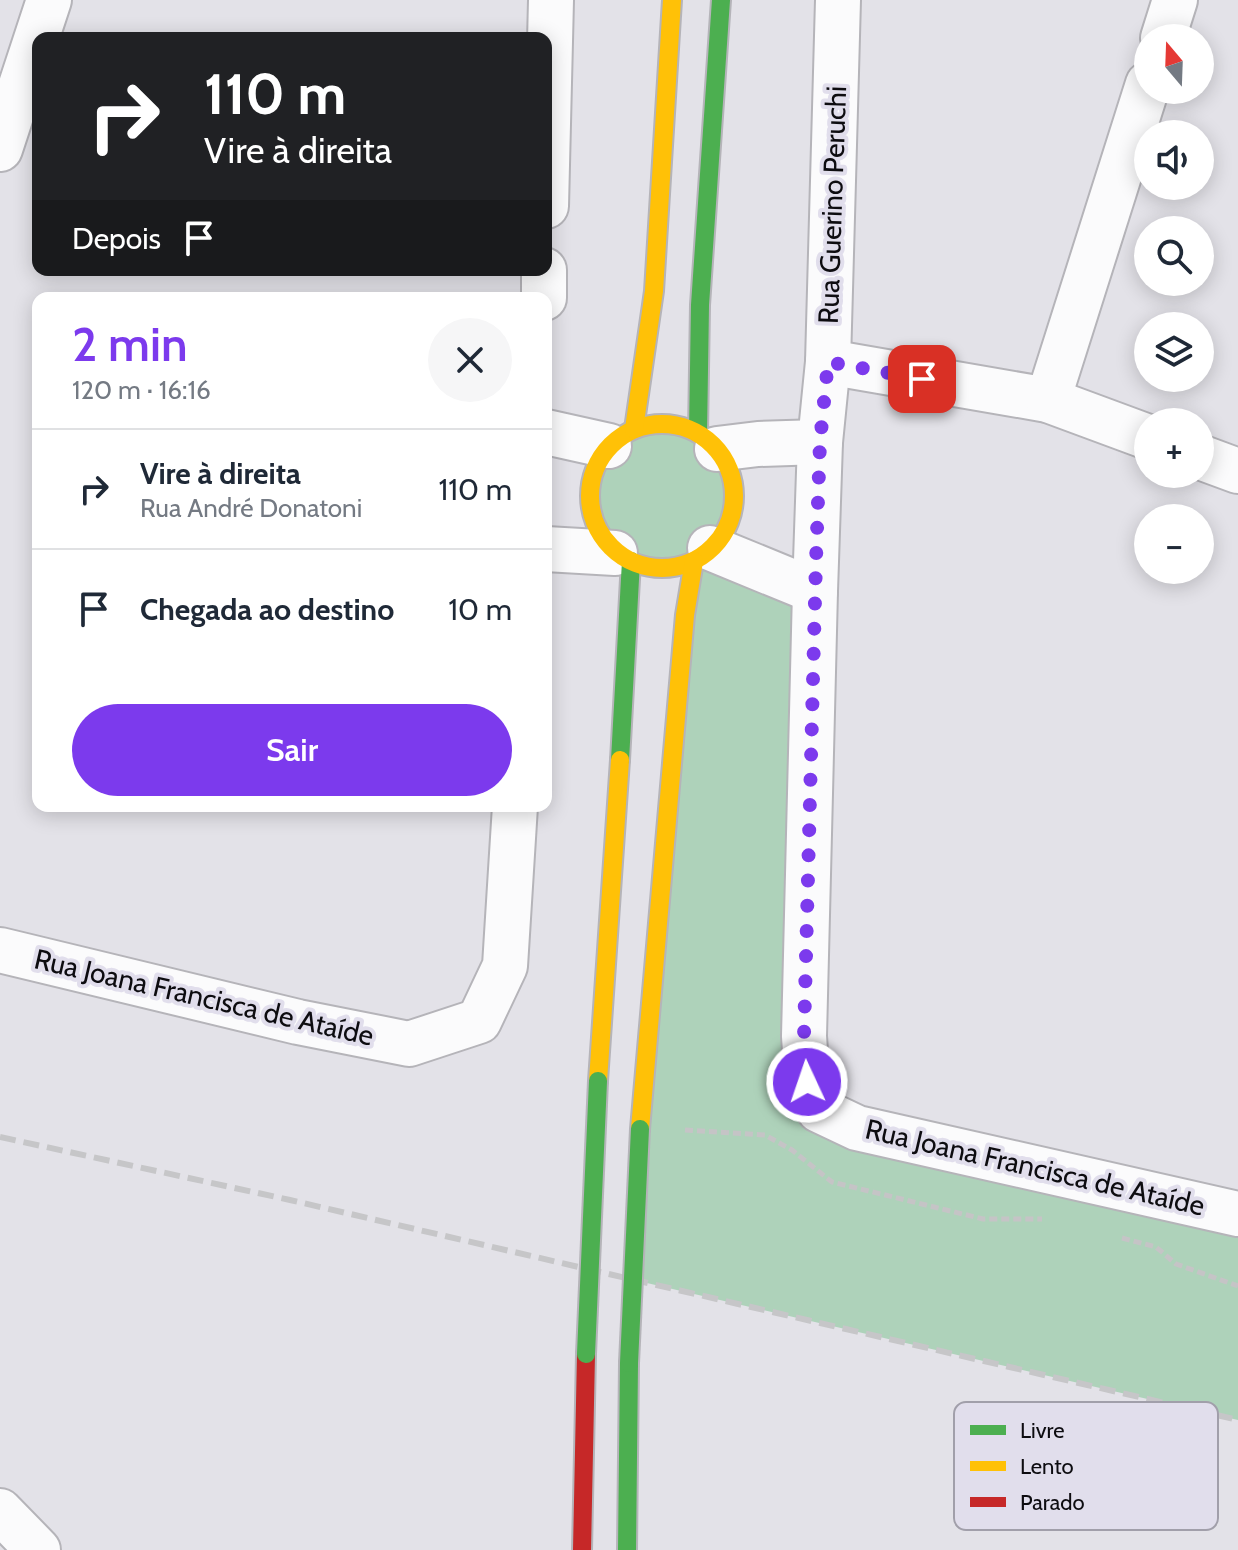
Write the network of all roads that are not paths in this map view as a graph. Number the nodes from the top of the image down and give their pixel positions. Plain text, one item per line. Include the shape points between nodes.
1 (49, 0) edge
2 (551, 0) edge
3 (672, 0) edge
4 (721, 0) edge
5 (838, 0) edge
6 (1175, 0) edge
7 (1167, 24) edge
8 (37, 32) edge
9 (550, 32) edge
10 (32, 44) edge
11 (21, 73) edge
12 (1142, 104) edge
13 (0, 149) edge
14 (828, 362) junction
15 (1048, 400) junction
16 (552, 432) edge
17 (1134, 432) edge
18 (622, 437) junction
19 (708, 441) junction
20 (820, 442) junction
21 (1214, 462) edge
22 (1238, 471) edge
23 (552, 550) edge
24 (702, 555) junction
25 (623, 557) junction
26 (815, 591) junction
27 (515, 812) edge
28 (0, 950) edge
29 (807, 1082) joint
30 (1238, 1214) edge
31 (0, 1511) edge
32 (38, 1550) edge
33 (582, 1550) edge
34 (627, 1550) edge

1 - 8 street
2 - 9 street
3 - 18 main road via 654,291
4 - 19 main road via 700,305
5 - 14 street, Rua Guerino Peruchi
6 - 7 street
10 - 11 street
11 - 13 street
12 - 15 street
14 - 15 street
14 - 20 street, Rua Guerino Peruchi
15 - 17 street
16 - 18 street
18 - 19 main road via 656,424 677,425
18 - 25 main road via 596,465 589,490 600,534
19 - 20 street
19 - 24 main road via 730,471 734,496 730,521 718,542
20 - 26 street, Rua Guerino Peruchi
21 - 22 street
23 - 25 street
24 - 25 main road via 662,569
24 - 26 street
24 - 34 main road, bridge via 685,615 640,1129
25 - 33 main road, bridge via 625,681 598,1081
26 - 29 street, Rua Guerino Peruchi
27 - 28 street, Rua Joana Francisca de Ataíde via 505,966 479,1021 409,1044
29 - 30 street, Rua Joana Francisca de Ataíde via 819,1110 857,1128
31 - 32 street

